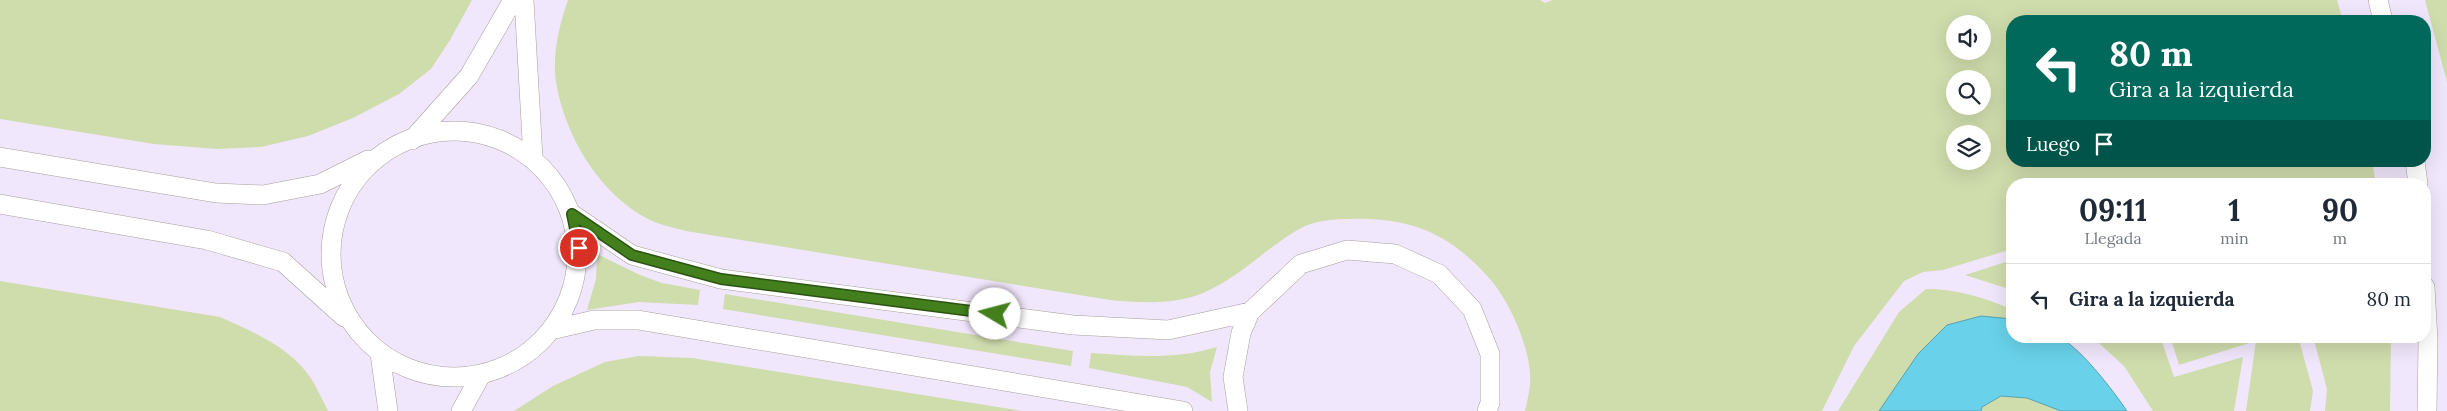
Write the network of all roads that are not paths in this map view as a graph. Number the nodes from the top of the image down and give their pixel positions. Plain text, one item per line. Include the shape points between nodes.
1 (513, 0) edge
2 (524, 0) edge
3 (2378, 0) edge
4 (2382, 15) edge
5 (409, 143) junction
6 (376, 156) junction
7 (0, 157) edge
8 (533, 158) junction
9 (0, 204) edge
10 (572, 214) junction
11 (1250, 312) junction
12 (348, 321) junction
13 (552, 330) junction
14 (2428, 343) edge
15 (380, 354) junction
16 (481, 375) junction
17 (388, 411) edge
18 (461, 411) edge
19 (1183, 411) edge
20 (1238, 411) edge
21 (1487, 411) edge
22 (2427, 411) edge

1 - 5 lane via 469,76
2 - 8 lane
3 - 4 lane
5 - 6 lane
5 - 8 lane via 442,130 490,135
6 - 7 lane via 320,184 263,195 216,193
6 - 12 lane via 346,191 331,233 331,279
8 - 10 lane via 557,183
9 - 12 lane via 206,240 283,262
10 - 11 lane via 632,255 721,279 1073,325 1168,330
10 - 13 lane via 579,248 576,283 563,315
11 - 20 lane via 1241,333 1232,377
11 - 21 lane via 1301,264 1347,250 1396,254 1439,274 1472,309 1490,354 1490,403
12 - 15 lane
13 - 16 lane via 542,343 513,363
13 - 19 lane via 594,320 638,320
14 - 22 lane
15 - 16 lane via 428,376
15 - 17 lane
16 - 18 lane

